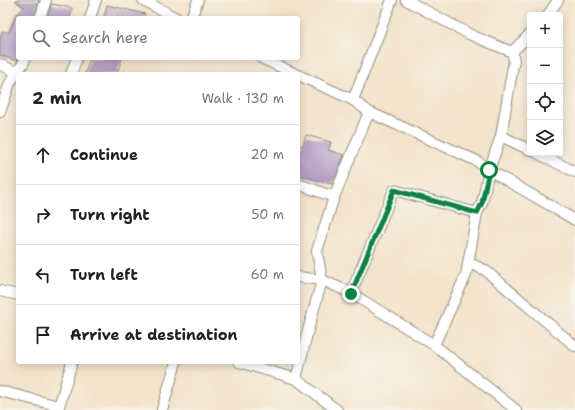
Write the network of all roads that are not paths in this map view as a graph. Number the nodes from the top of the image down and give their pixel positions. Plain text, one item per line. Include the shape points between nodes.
1 (46, 0) edge
2 (96, 0) edge
3 (143, 0) edge
4 (198, 0) edge
5 (392, 0) edge
6 (406, 0) edge
7 (558, 0) edge
8 (550, 12) edge
9 (41, 16) edge
10 (91, 16) edge
11 (172, 16) edge
12 (192, 16) edge
13 (527, 37) edge
14 (512, 52) junction
15 (24, 60) edge
16 (76, 60) edge
17 (266, 60) edge
18 (0, 64) edge
19 (16, 72) edge
20 (18, 72) edge
21 (72, 72) edge
22 (292, 72) edge
23 (300, 75) edge
24 (16, 76) edge
25 (353, 100) junction
26 (0, 112) edge
27 (370, 112) junction
28 (501, 136) junction
29 (527, 149) edge
30 (542, 156) edge
31 (489, 170) junction
32 (575, 172) edge
33 (300, 185) edge
34 (334, 197) junction
35 (477, 213) junction
36 (575, 219) edge
37 (469, 263) junction
38 (300, 277) edge
39 (322, 280) junction
40 (0, 291) edge
41 (16, 294) edge
42 (351, 294) junction
43 (434, 345) junction
44 (575, 346) edge
45 (300, 363) edge
46 (71, 364) edge
47 (175, 364) edge
48 (246, 364) edge
49 (300, 364) edge
50 (296, 379) junction
51 (0, 391) edge
52 (58, 408) edge
53 (162, 410) edge
54 (337, 410) edge
55 (516, 410) edge

1 - 9 street
2 - 10 street
3 - 11 street
4 - 12 street
5 - 25 street
6 - 14 street via 471,35
7 - 8 street
13 - 14 street
14 - 28 street via 514,60
15 - 20 street
16 - 21 street
17 - 22 street
18 - 19 street
23 - 25 street
24 - 26 street via 10,83
25 - 27 street
27 - 31 street via 476,161
27 - 34 street
28 - 29 street
28 - 31 street
30 - 32 street
31 - 35 street via 482,203
31 - 36 street
33 - 34 street
34 - 39 street via 317,251
35 - 37 street
35 - 42 street via 394,190
37 - 43 street
37 - 44 street via 485,270
38 - 39 street
39 - 42 street
39 - 45 street
40 - 41 street
42 - 43 street
43 - 55 street
46 - 52 street
47 - 53 street
48 - 50 street
49 - 50 street
50 - 54 street
51 - 52 street

